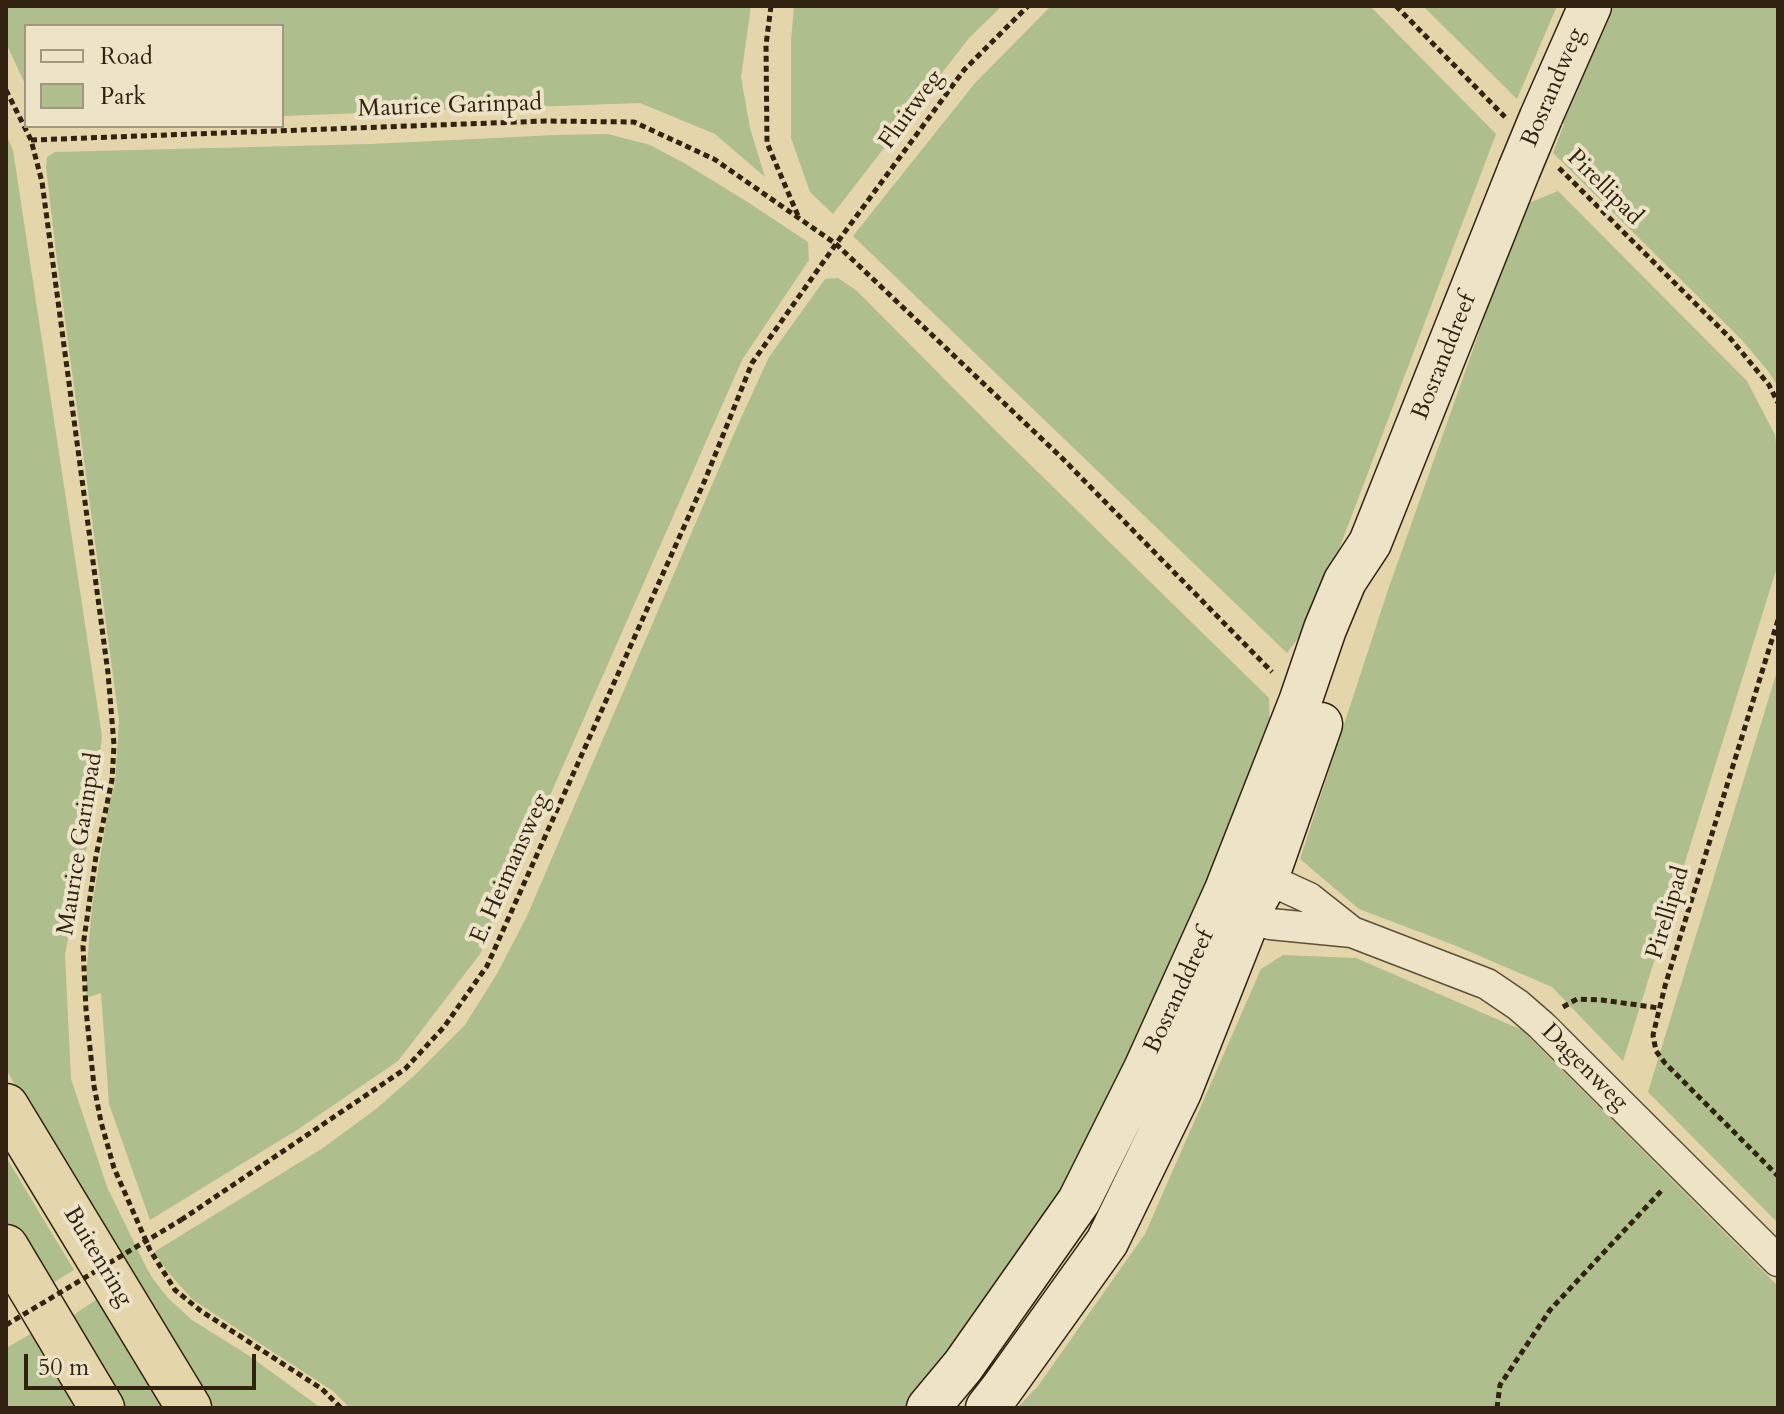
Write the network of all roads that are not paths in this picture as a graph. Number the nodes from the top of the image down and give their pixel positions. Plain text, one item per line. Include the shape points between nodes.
1 (1590, 6) edge
2 (1539, 168) joint
3 (1370, 543) junction
4 (1247, 897) junction
5 (6, 1106) edge
6 (6, 1247) edge
7 (1778, 1261) edge
8 (102, 1408) edge
9 (189, 1408) edge
10 (928, 1408) edge
11 (987, 1408) edge

1 - 2 main road, Bosrandweg, bridge via 1523,117
2 - 3 main road, Bosranddreef
3 - 4 main road, Bosranddreef via 1362,606
3 - 4 main road, Bosranddreef via 1345,581 1325,629
4 - 7 street, Dagenweg via 1270,924 1352,932 1487,984 1518,1005
4 - 10 main road, Bosranddreef via 1145,1069 1079,1201
4 - 11 main road, Bosranddreef via 1180,1092 1107,1242
5 - 9 highway, Buitenring
6 - 8 highway

